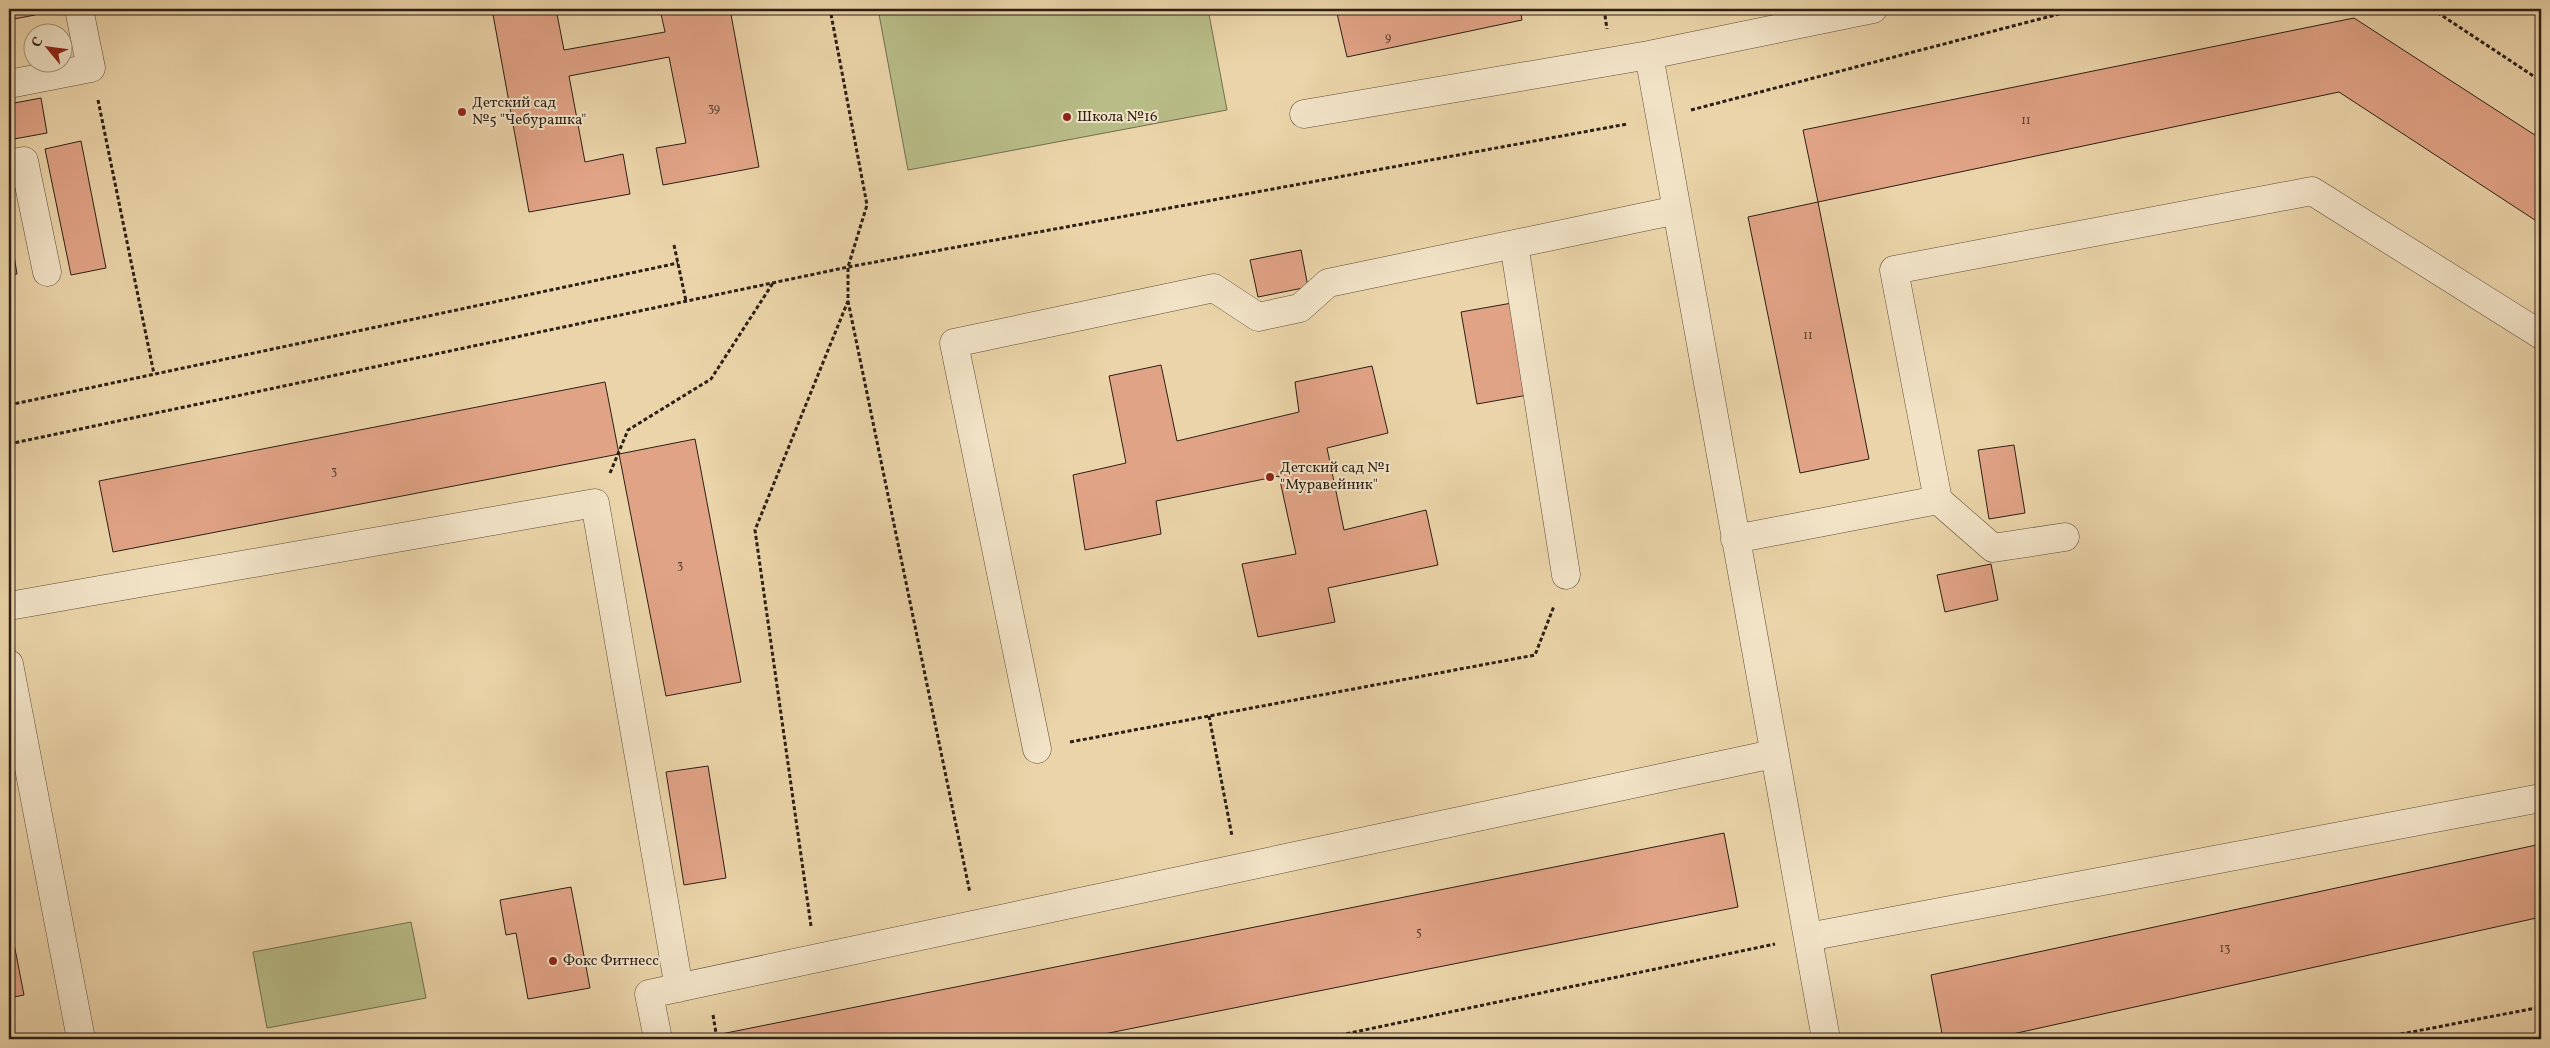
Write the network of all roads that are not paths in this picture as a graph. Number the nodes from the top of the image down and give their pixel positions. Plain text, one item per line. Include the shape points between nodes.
1 (79, 9) edge
2 (1867, 9) edge
3 (1649, 55) junction
4 (9, 84) edge
5 (1304, 114) dead end
6 (9, 164) edge
7 (1677, 210) junction
8 (1514, 244) junction
9 (46, 272) dead end
10 (2541, 335) edge
11 (1938, 500) junction
12 (2065, 537) dead end
13 (1736, 539) junction
14 (1566, 575) road end
15 (9, 606) edge
16 (9, 664) edge
17 (1037, 748) road end
18 (1773, 754) junction
19 (2541, 798) edge
20 (1808, 937) junction
21 (679, 988) junction
22 (81, 1039) edge
23 (658, 1039) edge
24 (1826, 1039) edge

1 - 4 lane via 91,68
2 - 3 lane
3 - 5 lane
3 - 7 lane
6 - 9 lane via 24,161
7 - 8 lane
7 - 13 lane
8 - 14 lane
8 - 17 lane via 1328,283 1300,308 1258,317 1214,288 954,342
10 - 11 lane via 2312,191 1894,270
11 - 12 lane via 1994,548
11 - 13 lane
13 - 18 lane
15 - 21 lane via 594,503
16 - 22 lane
18 - 20 lane
18 - 21 lane
19 - 20 lane
20 - 24 lane
21 - 23 lane via 649,994

